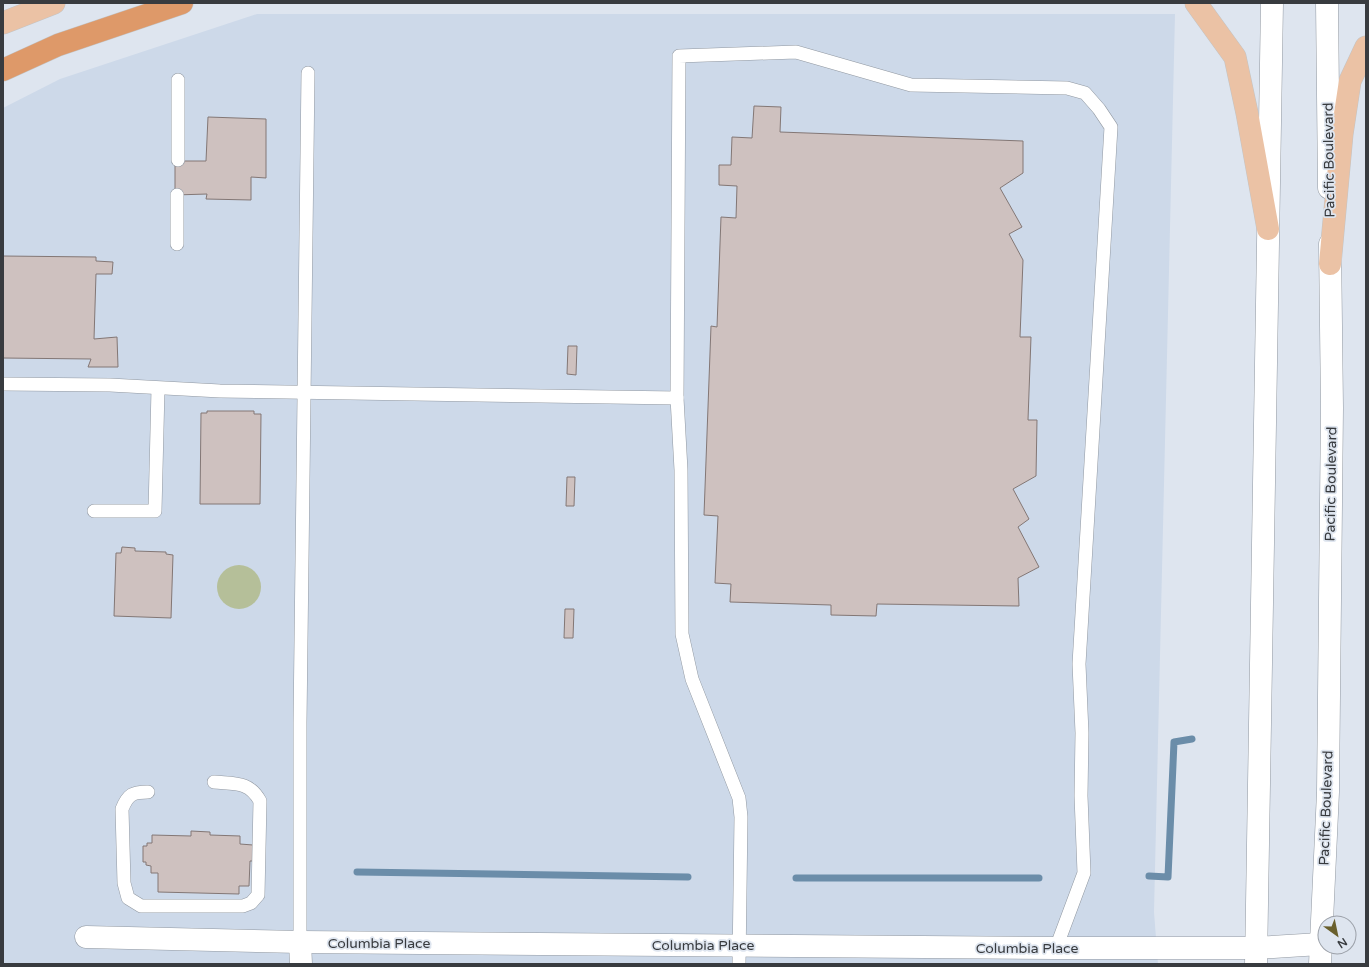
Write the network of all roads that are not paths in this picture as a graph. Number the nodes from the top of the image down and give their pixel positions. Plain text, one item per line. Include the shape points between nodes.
1 (54, 3) edge
2 (182, 3) edge
3 (1196, 3) edge
4 (1272, 3) edge
5 (1327, 3) edge
6 (3, 23) edge
7 (1366, 47) edge
8 (3, 70) edge
9 (308, 73) dead end
10 (178, 80) dead end
11 (178, 160) dead end
12 (178, 195) dead end
13 (1268, 229) junction
14 (177, 244) dead end
15 (1330, 264) junction
16 (3, 384) edge
17 (158, 389) junction
18 (305, 392) junction
19 (677, 398) junction
20 (94, 511) dead end
21 (214, 782) dead end
22 (148, 792) dead end
23 (1322, 915) edge
24 (86, 937) dead end
25 (300, 942) junction
26 (1056, 948) junction
27 (1317, 954) edge
28 (739, 955) edge
29 (1256, 956) edge
30 (301, 964) edge

1 - 6 main road
2 - 8 highway via 58,45
3 - 13 main road via 1235,57
4 - 13 main road
5 - 15 main road, Pacific Boulevard
7 - 15 main road via 1350,81 1342,134
9 - 18 lane
10 - 11 lane
12 - 14 lane
13 - 29 main road
15 - 23 main road, Pacific Boulevard via 1332,408 1328,792
16 - 17 lane via 110,385
17 - 18 lane
17 - 20 lane via 155,511
18 - 19 lane
18 - 25 lane
19 - 26 lane via 679,56 796,52 910,85 1067,88 1085,93 1099,109 1111,127 1079,664 1084,873
19 - 28 lane via 681,470 682,634 692,679 739,798
21 - 22 lane via 254,790 260,801 258,895 251,903 243,906 141,906 128,898 124,883 122,809 126,798 135,792
24 - 25 main road, Columbia Place
25 - 28 main road, Columbia Place
25 - 30 main road
26 - 28 main road, Columbia Place
26 - 29 main road, Columbia Place
27 - 29 main road, Columbia Place

